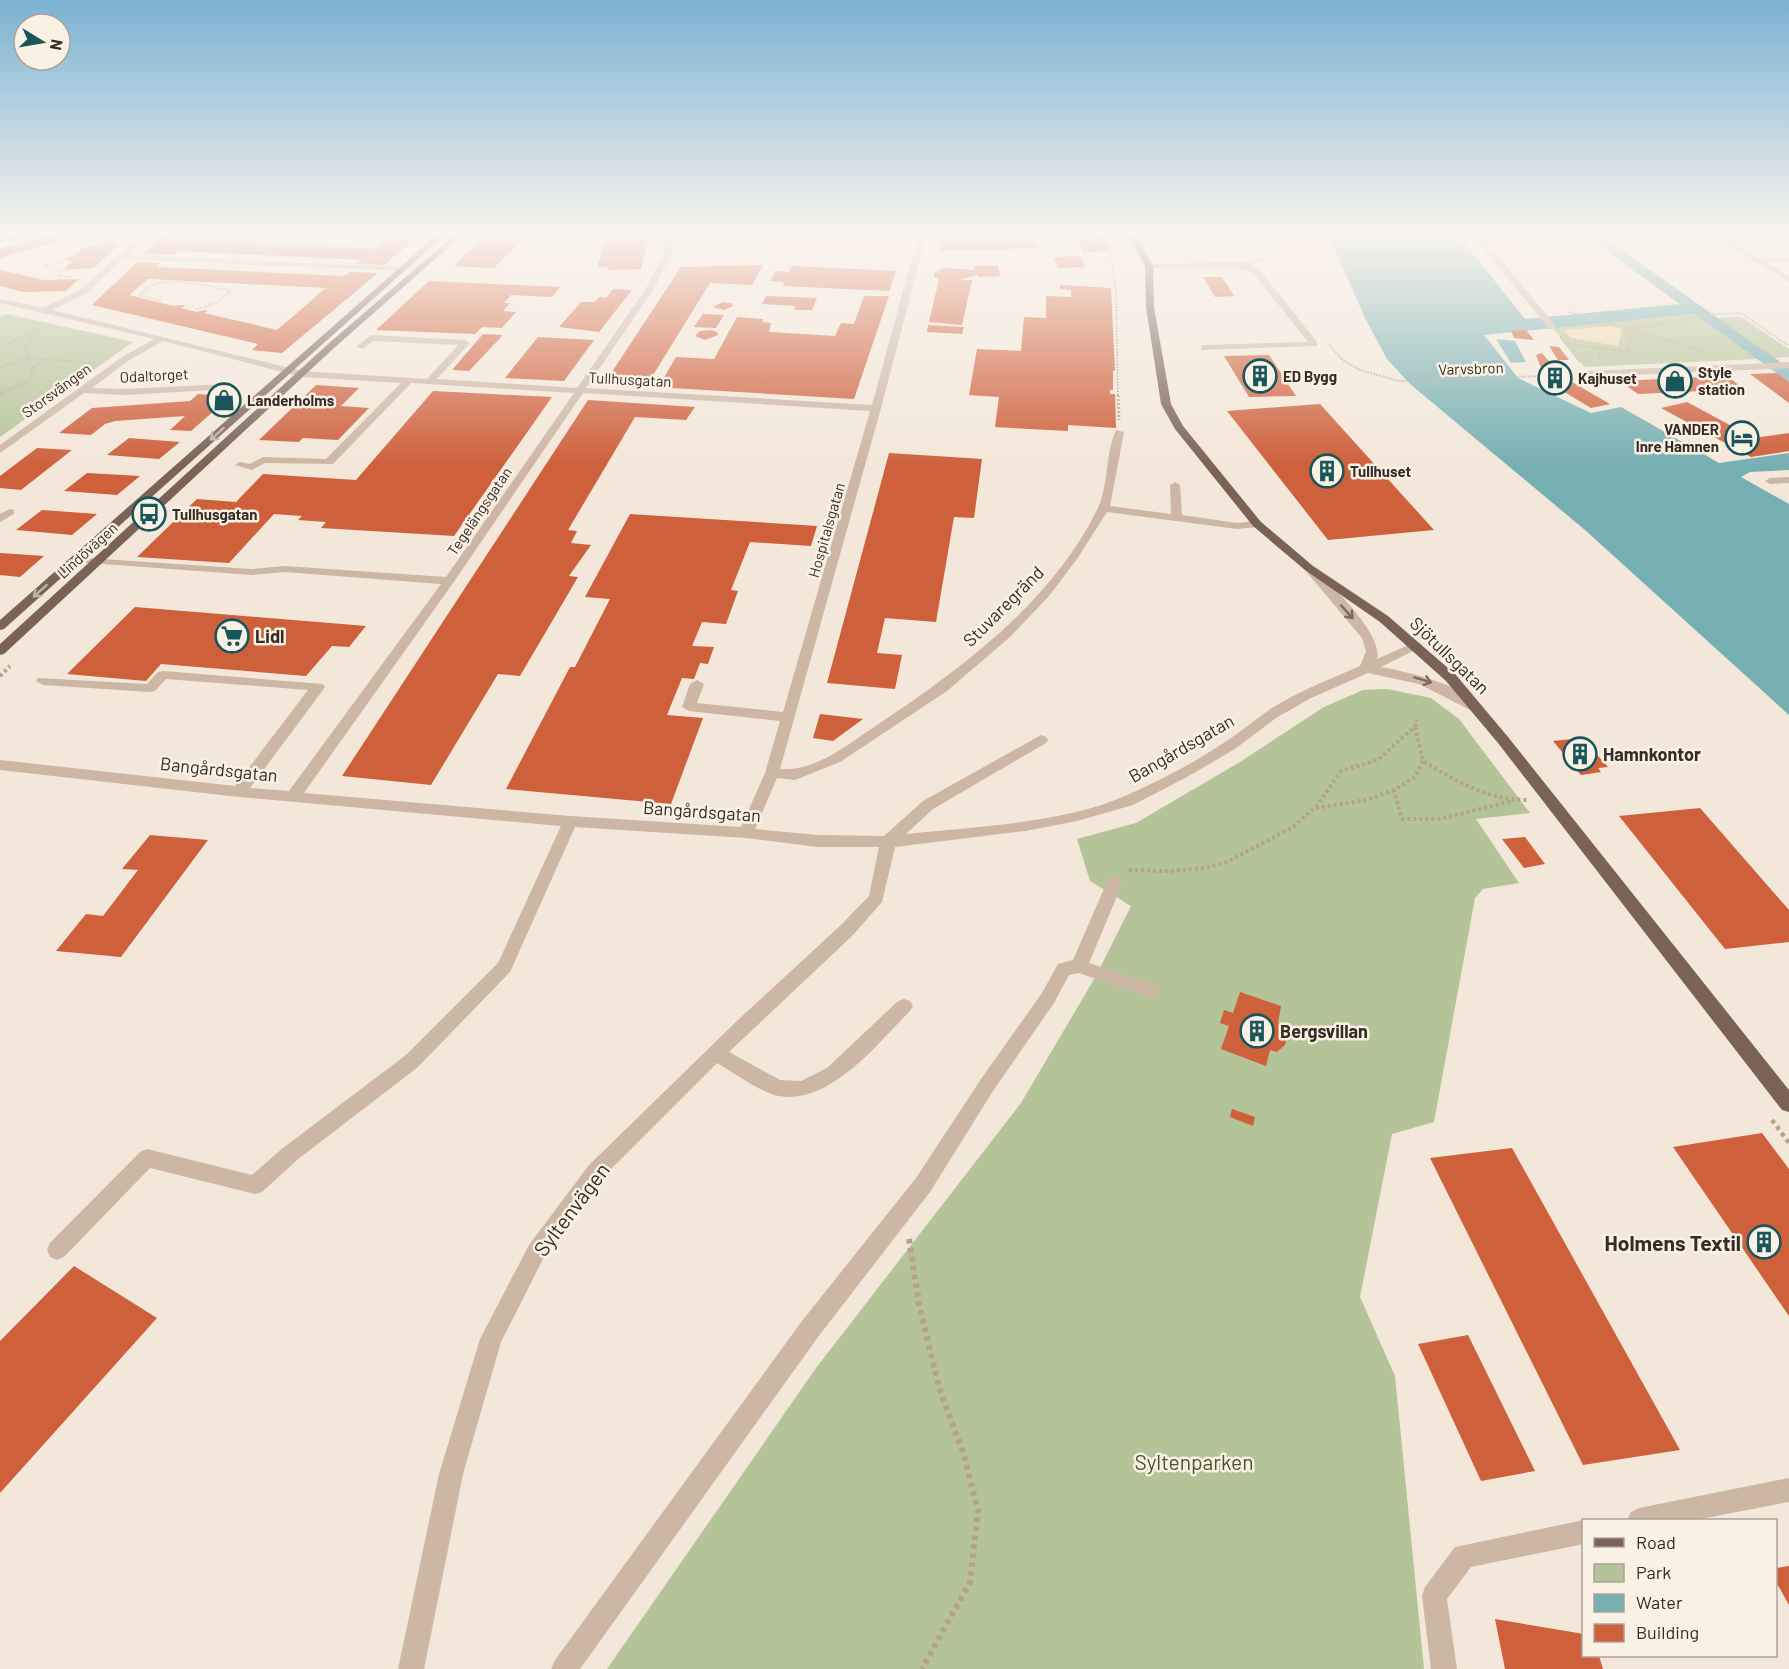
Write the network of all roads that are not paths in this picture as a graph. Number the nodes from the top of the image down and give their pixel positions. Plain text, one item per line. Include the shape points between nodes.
1 (39, 310) edge
2 (356, 310) edge
3 (374, 310) edge
4 (635, 310) edge
5 (902, 310) edge
6 (1150, 310) edge
7 (1287, 310) edge
8 (1538, 310) edge
9 (44, 311) joint
10 (1552, 327) road end
11 (162, 338) junction
12 (360, 347) dead end
13 (1204, 348) dead end
14 (1788, 365) edge
15 (288, 371) junction
16 (302, 374) junction
17 (1588, 374) road end
18 (409, 380) junction
19 (429, 382) junction
20 (227, 387) dead end
21 (82, 390) junction
22 (578, 391) junction
23 (876, 408) junction
24 (1119, 432) road end
25 (0, 450) edge
26 (240, 465) dead end
27 (1789, 480) edge
28 (1770, 481) dead end
29 (1175, 485) dead end
30 (1104, 508) junction
31 (10, 512) dead end
32 (1177, 518) junction
33 (0, 519) edge
34 (1257, 524) junction
35 (76, 559) junction
36 (97, 561) junction
37 (1309, 568) junction
38 (448, 581) junction
39 (0, 626) edge
40 (1417, 646) junction
41 (0, 651) edge
42 (1365, 668) junction
43 (43, 681) dead end
44 (697, 684) dead end
45 (1478, 708) junction
46 (788, 717) junction
47 (1041, 740) dead end
48 (0, 765) edge
49 (772, 773) junction
50 (238, 792) junction
51 (293, 797) junction
52 (570, 821) junction
53 (746, 832) junction
54 (888, 842) junction
55 (1115, 882) road end
56 (1079, 966) junction
57 (1152, 992) dead end
58 (904, 1006) dead end
59 (715, 1053) junction
60 (1789, 1104) edge
61 (57, 1250) dead end
62 (1789, 1490) edge
63 (1649, 1519) edge
64 (1582, 1532) edge
65 (411, 1669) edge
66 (564, 1669) edge
67 (1444, 1669) edge

1 - 9 street, Tullhusgatan
2 - 15 main road, Lindövägen
3 - 16 main road, Lindövägen
4 - 22 street, Tegelängsgatan
5 - 23 street, Hospitalsgatan
6 - 34 main road, Sjötullsgatan via 1166,404 1178,427
7 - 13 street via 1314,344
8 - 10 street
9 - 11 street, Tullhusgatan
11 - 15 street, Tullhusgatan
11 - 21 street, Storsvängen
12 - 19 street via 371,338 465,343
14 - 17 street
15 - 16 street, Tullhusgatan
15 -> 35 main road, Lindövägen
16 - 18 street, Tullhusgatan
16 - 36 main road, Lindövägen
18 - 19 street, Tullhusgatan
18 - 26 street via 329,462 263,460 252,467
19 - 22 street, Tullhusgatan
20 - 21 street, Odaltorget
21 - 25 street, Storsvängen
22 - 23 street, Tullhusgatan
22 - 38 street, Tegelängsgatan
23 - 46 street, Hospitalsgatan
24 - 30 street
27 - 28 street
29 - 32 street
30 - 32 street
30 - 49 street, Stuvaregränd via 1045,593 1006,634 942,688 835,759 795,775
31 - 33 street
32 - 34 street via 1237,526
34 - 37 main road, Sjötullsgatan
35 - 36 street
35 -> 39 main road, Lindövägen
36 - 38 street
36 - 41 main road, Lindövägen
37 - 40 main road, Sjötullsgatan
37 -> 42 street via 1371,642 1373,652
38 - 51 street, Tegelängsgatan
40 - 42 street, Bangårdsgatan
40 - 45 main road, Sjötullsgatan
42 -> 45 street via 1432,683
42 - 54 street, Bangårdsgatan via 1297,700 1230,746 1128,801 1025,826
43 - 50 street via 150,688 163,675 318,687
44 - 46 street via 689,707
45 - 60 main road, Sjötullsgatan
46 - 49 street, Hospitalsgatan
47 - 54 street via 928,805
48 - 50 street, Bangårdsgatan
49 - 53 street, Hospitalsgatan
50 - 51 street, Bangårdsgatan
51 - 52 street, Bangårdsgatan
52 - 53 street, Bangårdsgatan
52 - 61 street via 504,967 412,1061 255,1185 147,1158
53 - 54 street, Bangårdsgatan
54 - 59 street, Syltenvägen via 876,898
55 - 56 street
56 - 57 street
56 - 66 street via 1064,969 904,1209 810,1329
58 - 59 street via 833,1074 803,1089 778,1088
59 - 65 street, Syltenvägen via 596,1171 536,1252 491,1339 451,1474
62 - 63 street
64 - 67 street via 1464,1556 1434,1596

